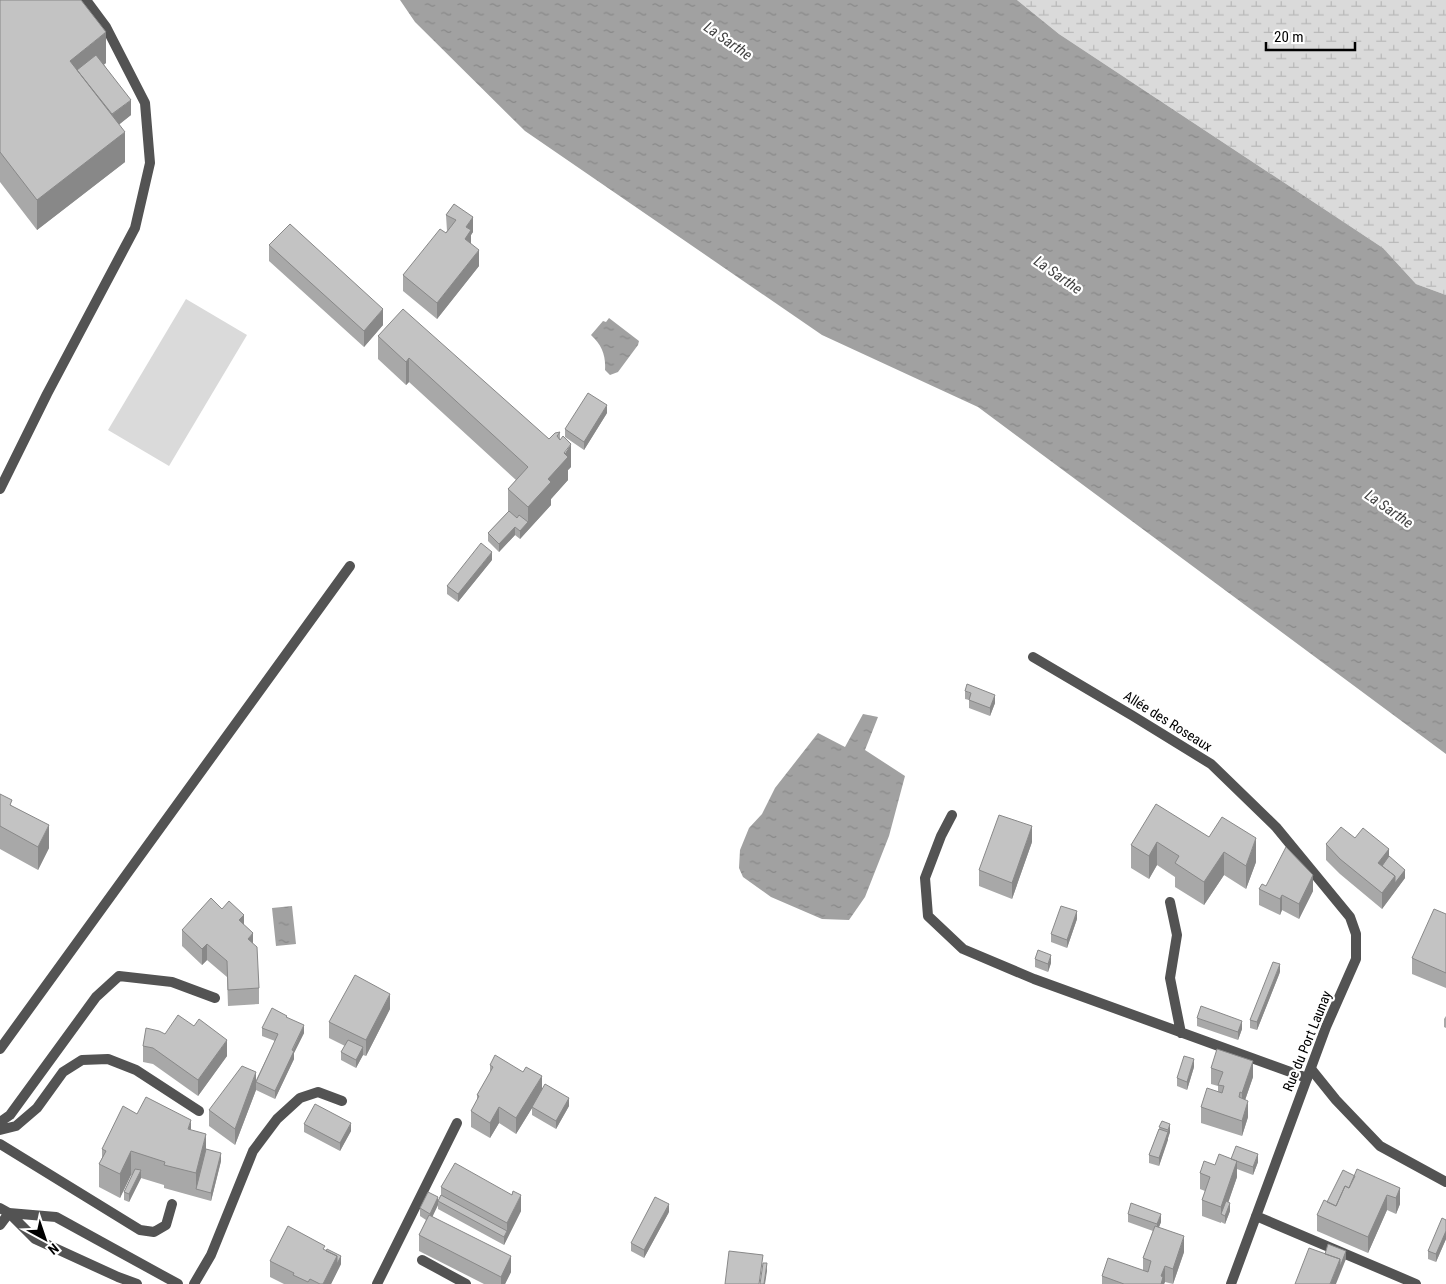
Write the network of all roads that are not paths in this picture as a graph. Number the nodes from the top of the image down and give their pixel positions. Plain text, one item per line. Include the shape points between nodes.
1 (86, 0) edge
2 (0, 489) edge
3 (350, 566) dead end
4 (1033, 657) dead end
5 (952, 815) dead end
6 (1276, 827) joint
7 (1170, 902) dead end
8 (216, 998) dead end
9 (1181, 1032) junction
10 (0, 1049) edge
11 (1309, 1074) junction
12 (342, 1101) dead end
13 (199, 1111) dead end
14 (0, 1122) edge
15 (457, 1123) dead end
16 (0, 1130) edge
17 (0, 1144) edge
18 (1446, 1182) edge
19 (172, 1204) dead end
20 (4, 1211) edge
21 (1256, 1216) junction
22 (0, 1225) edge
23 (422, 1260) dead end
24 (138, 1284) edge
25 (178, 1284) edge
26 (194, 1284) edge
27 (377, 1284) edge
28 (466, 1284) edge
29 (1231, 1284) edge
30 (1416, 1284) edge

1 - 2 street via 106,27 146,103 150,163 136,228 46,394
3 - 10 street
4 - 6 street, Allée des Roseaux via 1211,764
5 - 9 street via 925,878 928,916 963,949 1034,979
6 - 11 street, Rue du Port Launay via 1350,917 1356,934 1356,959
7 - 9 street via 1177,935 1170,978
8 - 14 street via 172,982 119,976 96,997 10,1114
9 - 11 street
11 - 18 street via 1380,1146
11 - 21 street, Rue du Port Launay
12 - 26 street via 318,1092 300,1098 277,1119 254,1151 211,1255
13 - 16 street via 136,1070 108,1059 82,1060 63,1072 37,1108 16,1126
15 - 27 street
17 - 19 street via 140,1230 154,1232 166,1225
20 - 22 street
20 - 24 street via 35,1239
20 - 25 street via 56,1217
21 - 29 street, Rue du Port Launay
21 - 30 street
23 - 28 street

